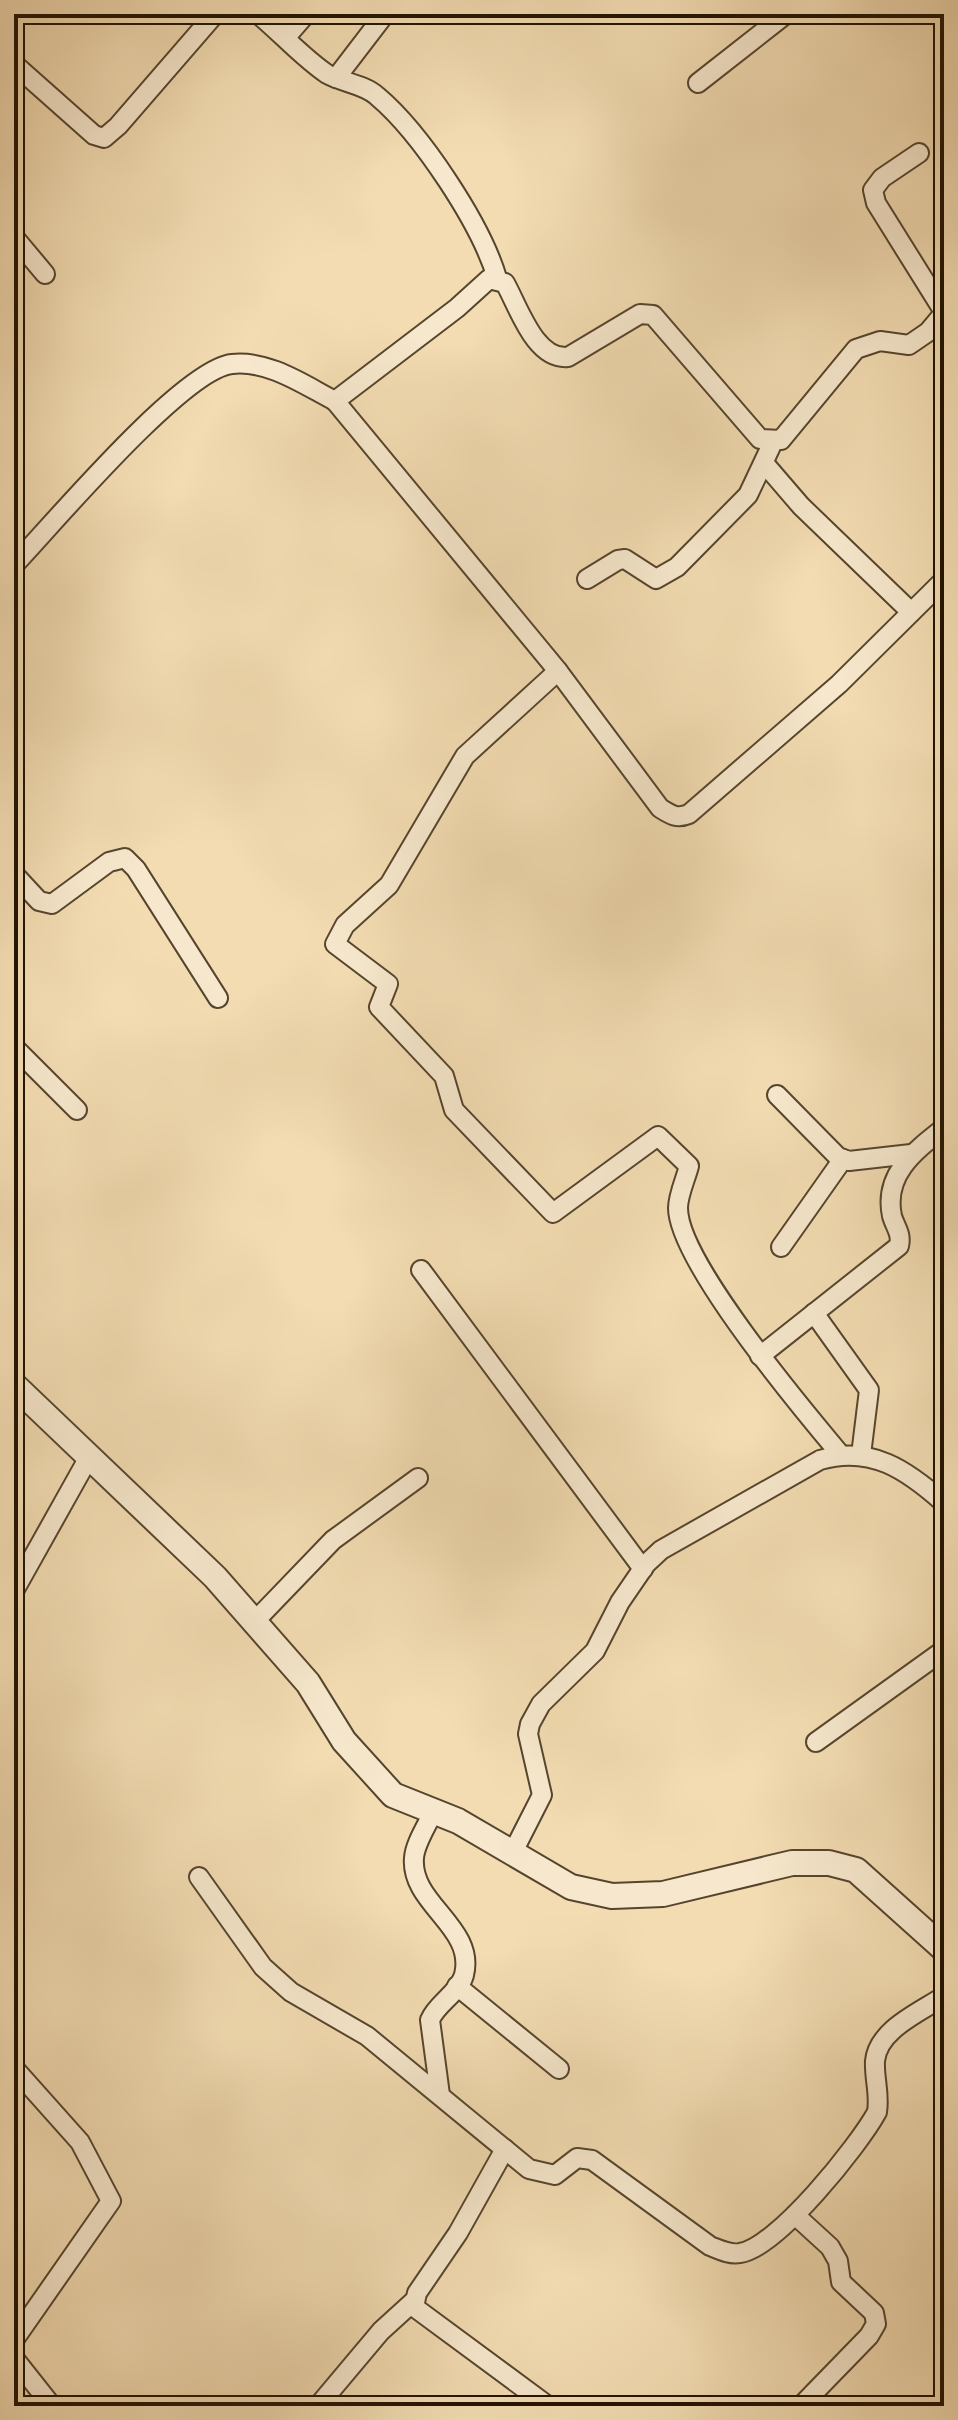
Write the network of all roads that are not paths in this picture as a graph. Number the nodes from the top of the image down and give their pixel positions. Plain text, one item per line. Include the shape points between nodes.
1 (215, 14) edge
2 (258, 14) edge
3 (306, 14) edge
4 (385, 14) edge
5 (786, 14) edge
6 (286, 37) junction
7 (14, 64) edge
8 (336, 78) junction
9 (698, 83) dead end
10 (919, 153) dead end
11 (18, 250) edge
12 (45, 274) dead end
13 (497, 278) junction
14 (944, 313) edge
15 (335, 401) junction
16 (773, 442) junction
17 (764, 463) junction
18 (14, 565) edge
19 (587, 579) dead end
20 (944, 580) edge
21 (911, 612) junction
22 (558, 671) junction
23 (14, 874) edge
24 (218, 998) dead end
25 (14, 1047) edge
26 (777, 1095) dead end
27 (77, 1110) dead end
28 (944, 1128) edge
29 (911, 1154) junction
30 (843, 1159) junction
31 (781, 1247) dead end
32 (421, 1270) dead end
33 (814, 1313) junction
34 (760, 1356) junction
35 (14, 1385) edge
36 (840, 1454) junction
37 (861, 1455) junction
38 (89, 1457) junction
39 (418, 1478) dead end
40 (944, 1503) edge
41 (643, 1569) junction
42 (14, 1591) edge
43 (255, 1621) junction
44 (944, 1650) edge
45 (816, 1742) dead end
46 (433, 1812) junction
47 (513, 1852) junction
48 (199, 1877) dead end
49 (944, 1949) edge
50 (457, 1986) junction
51 (944, 1996) edge
52 (14, 2068) edge
53 (559, 2069) dead end
54 (440, 2095) junction
55 (505, 2149) junction
56 (795, 2215) junction
57 (414, 2301) junction
58 (14, 2340) edge
59 (14, 2358) edge
60 (52, 2406) edge
61 (318, 2406) edge
62 (548, 2406) edge
63 (801, 2406) edge

1 - 7 street via 104,138 94,135
2 - 6 street
3 - 6 street
4 - 8 street
5 - 9 street
6 - 8 street
8 - 13 street via 374,92 422,148 484,240
10 - 14 street via 873,190
11 - 12 street
13 - 15 street via 489,279
13 - 16 street via 505,283 544,353 557,358 568,357 640,314 653,315 760,439
14 - 16 street via 909,345 880,341 856,349 781,440
15 - 18 street via 277,370 231,364 206,376 141,427
15 - 22 street
16 - 17 street
17 - 19 street via 748,495 664,576 648,576 625,559
17 - 21 street
20 - 21 street
21 - 22 street via 839,684 681,818 660,808
22 - 34 street via 465,756 389,885 345,925 335,944 388,984 379,1007 444,1076 454,1110 553,1213 658,1136 689,1166 677,1206 682,1231
23 - 24 street via 39,901 52,904 109,862 125,858
25 - 27 street
26 - 30 street
28 - 29 street
29 - 30 street
29 - 33 street via 898,1170 891,1207 899,1246
30 - 31 street
32 - 41 street
33 - 34 street
33 - 37 street via 869,1390
34 - 36 street
35 - 38 street
36 - 37 street
36 - 41 street via 820,1460 661,1550
37 - 40 street via 885,1460
38 - 42 street
38 - 43 street
39 - 43 street via 333,1540
41 - 47 street via 595,1651 541,1704 530,1724 542,1795
43 - 46 street via 377,1778 393,1795
44 - 45 street
46 - 47 street
46 - 50 street via 414,1856 414,1870 463,1948 465,1972
47 - 49 street via 571,1887 612,1896 663,1894 792,1863 829,1863 856,1870
48 - 54 street via 263,1967 367,2036
50 - 53 street
50 - 54 street via 430,2020
51 - 56 street via 896,2027 881,2045 875,2062 877,2112
52 - 58 street via 80,2142 111,2201
54 - 55 street
55 - 56 street via 529,2169 547,2175 577,2158 592,2160 710,2246 726,2252 740,2253 766,2242
55 - 57 street
56 - 63 street via 830,2247 841,2282 874,2313 876,2324
57 - 61 street via 381,2331
57 - 62 street via 419,2312
59 - 60 street

